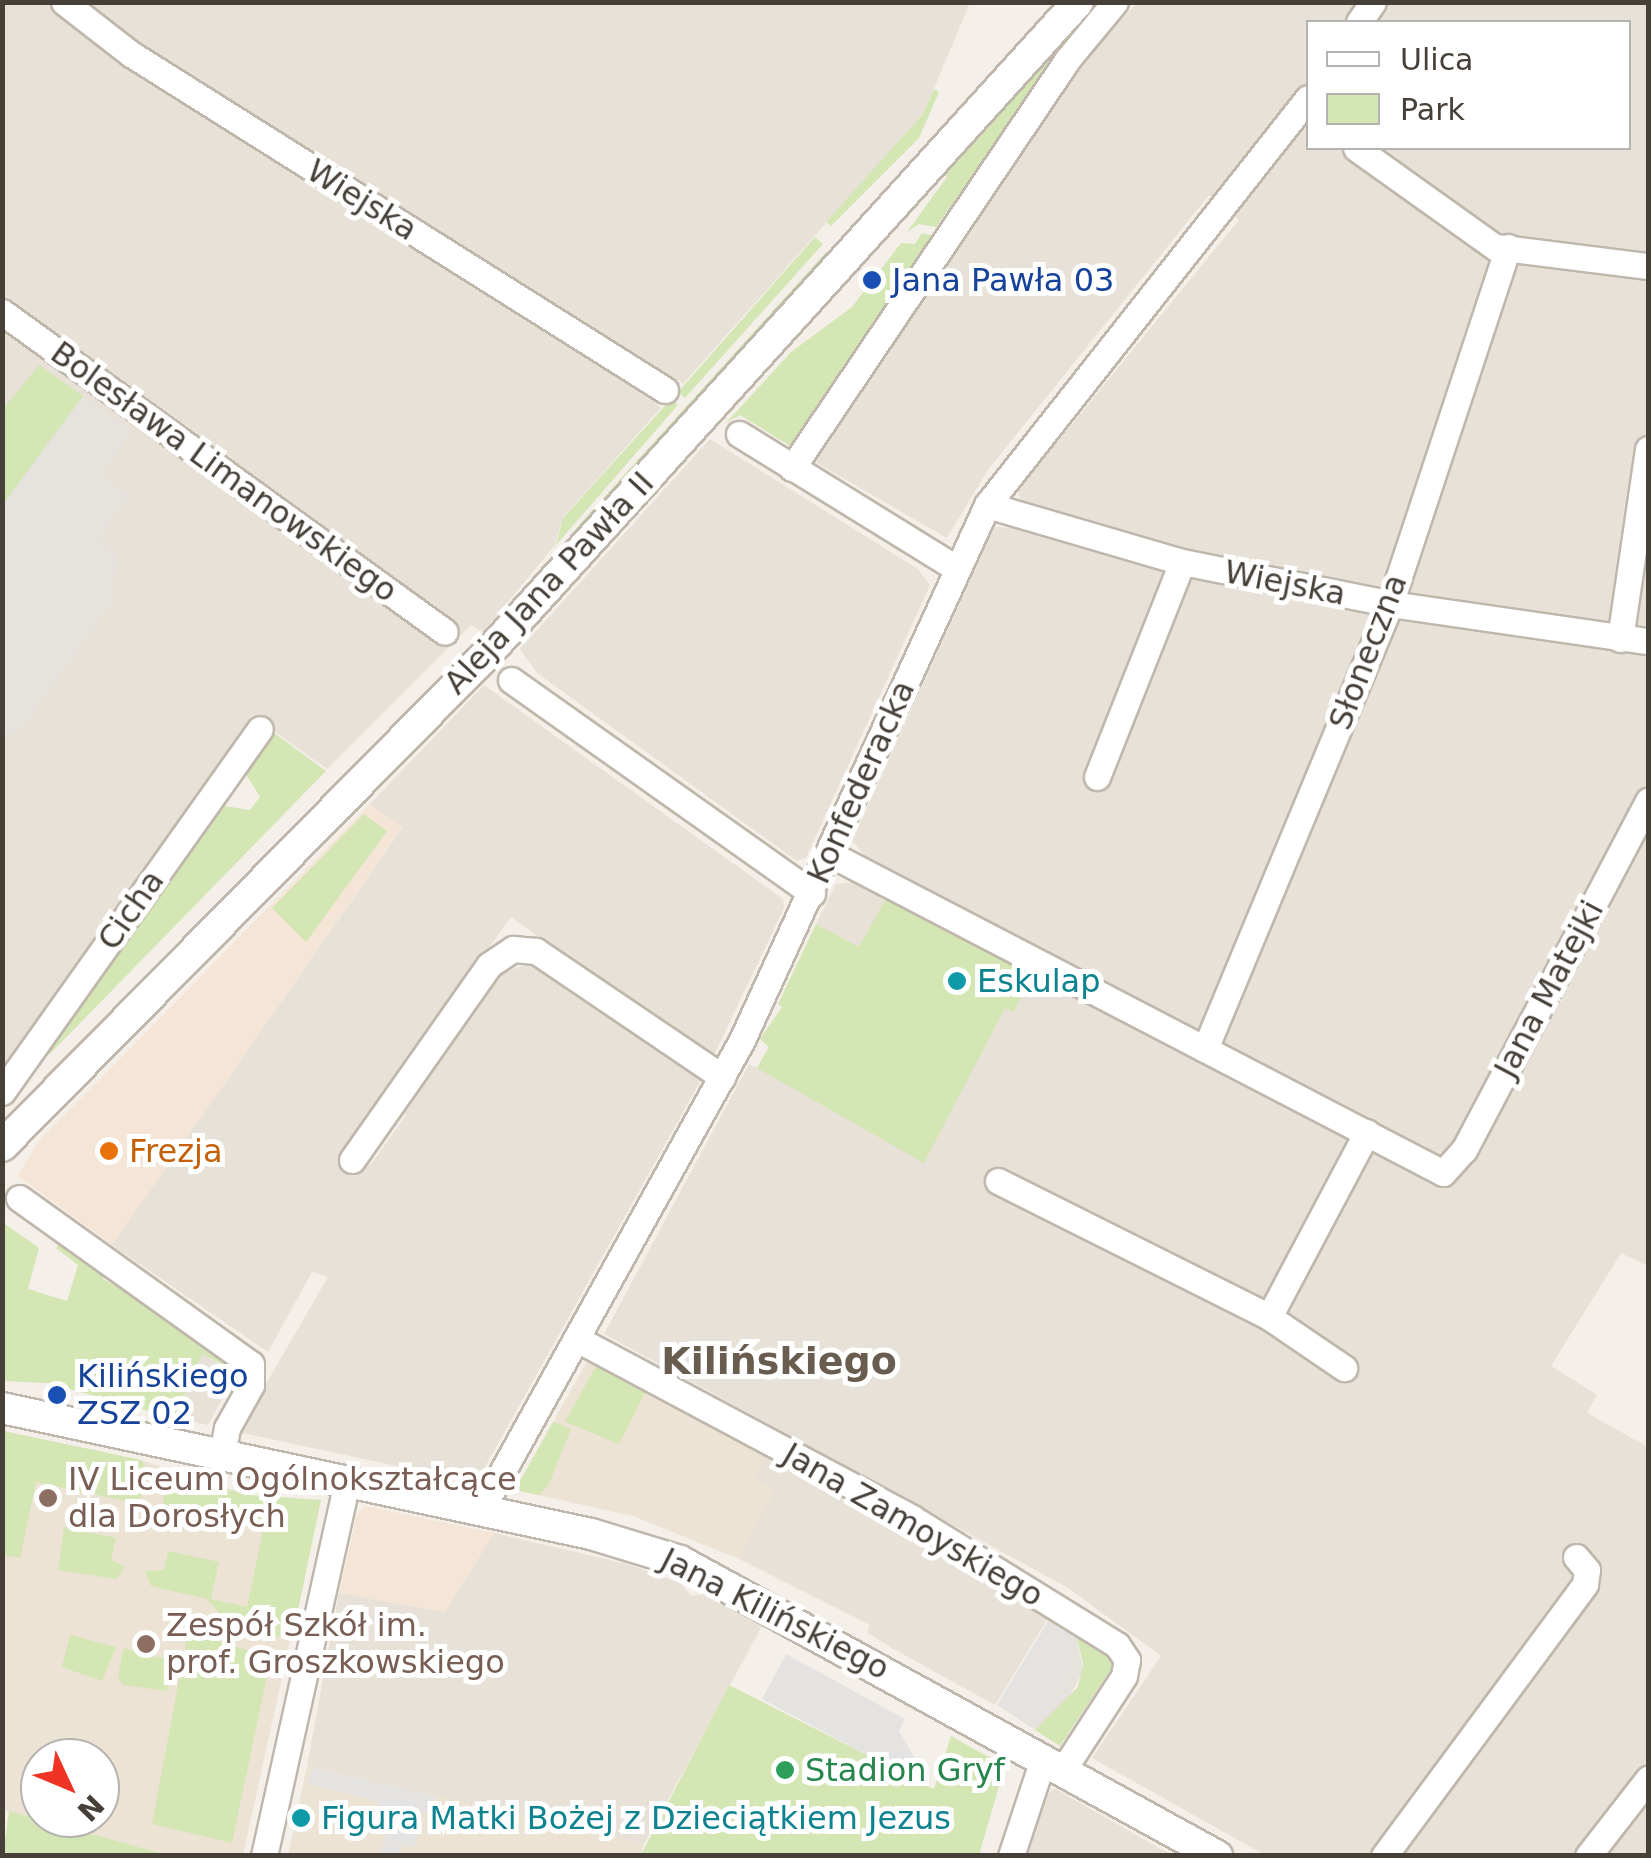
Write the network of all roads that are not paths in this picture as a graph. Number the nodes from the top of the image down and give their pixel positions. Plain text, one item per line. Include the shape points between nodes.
1 (64, 2) edge
2 (1078, 2) edge
3 (1116, 2) edge
4 (1306, 107) edge
5 (1359, 150) edge
6 (1508, 248) junction
7 (1648, 266) edge
8 (2, 312) edge
9 (665, 390) dead end
10 (739, 434) dead end
11 (1648, 449) edge
12 (792, 468) junction
13 (988, 505) junction
14 (1182, 562) junction
15 (956, 568) junction
16 (1390, 604) junction
17 (446, 632) dead end
18 (1620, 638) junction
19 (1648, 641) edge
20 (511, 680) dead end
21 (260, 729) dead end
22 (1097, 777) dead end
23 (1648, 801) edge
24 (830, 854) junction
25 (812, 893) junction
26 (1205, 1049) junction
27 (722, 1077) junction
28 (2, 1092) edge
29 (1367, 1132) junction
30 (2, 1146) edge
31 (352, 1160) dead end
32 (998, 1182) dead end
33 (19, 1198) dead end
34 (1269, 1317) junction
35 (576, 1339) junction
36 (1344, 1368) dead end
37 (2, 1408) edge
38 (222, 1454) junction
39 (347, 1481) junction
40 (481, 1510) junction
41 (1576, 1556) dead end
42 (1053, 1765) junction
43 (1648, 1779) edge
44 (264, 1856) edge
45 (1011, 1856) edge
46 (1217, 1856) edge
47 (1384, 1856) edge
48 (1588, 1856) edge

1 - 9 street, Wiejska via 130,54
2 - 30 street, Aleja Jana Pawła II via 489,652
3 - 12 street via 1067,60
4 - 13 street, Konfederacka
5 - 6 street via 1495,246
6 - 7 street
6 - 16 street, Słoneczna
8 - 17 street, Bolesława Limanowskiego
10 - 12 street
11 - 18 street
12 - 15 street
13 - 14 street, Wiejska
13 - 15 street, Konfederacka
14 - 16 street, Wiejska
14 - 22 street
15 - 24 street, Konfederacka
16 - 18 street, Wiejska
16 - 26 street, Słoneczna
18 - 19 street, Wiejska
20 - 25 street
21 - 28 street, Cicha
23 - 29 street, Jana Matejki via 1464,1150 1442,1174
24 - 25 street, Konfederacka
24 - 26 street
25 - 27 street, Konfederacka
26 - 29 street
27 - 31 street via 536,951 513,948 489,965
27 - 35 street, Konfederacka
29 - 34 street
32 - 34 street
33 - 38 street via 251,1364 251,1385 227,1428
34 - 36 street
35 - 40 street, Konfederacka
35 - 42 street, Jana Zamoyskiego via 912,1518 1117,1645 1126,1660 1124,1676
37 - 38 street, Jana Kilińskiego
38 - 39 street, Jana Kilińskiego
39 - 40 street, Jana Kilińskiego
39 - 44 street
40 - 42 street, Jana Kilińskiego via 680,1561
41 - 47 street via 1587,1570 1585,1584
42 - 45 street, Jana Zamoyskiego
42 - 46 street, Jana Kilińskiego
43 - 48 street

